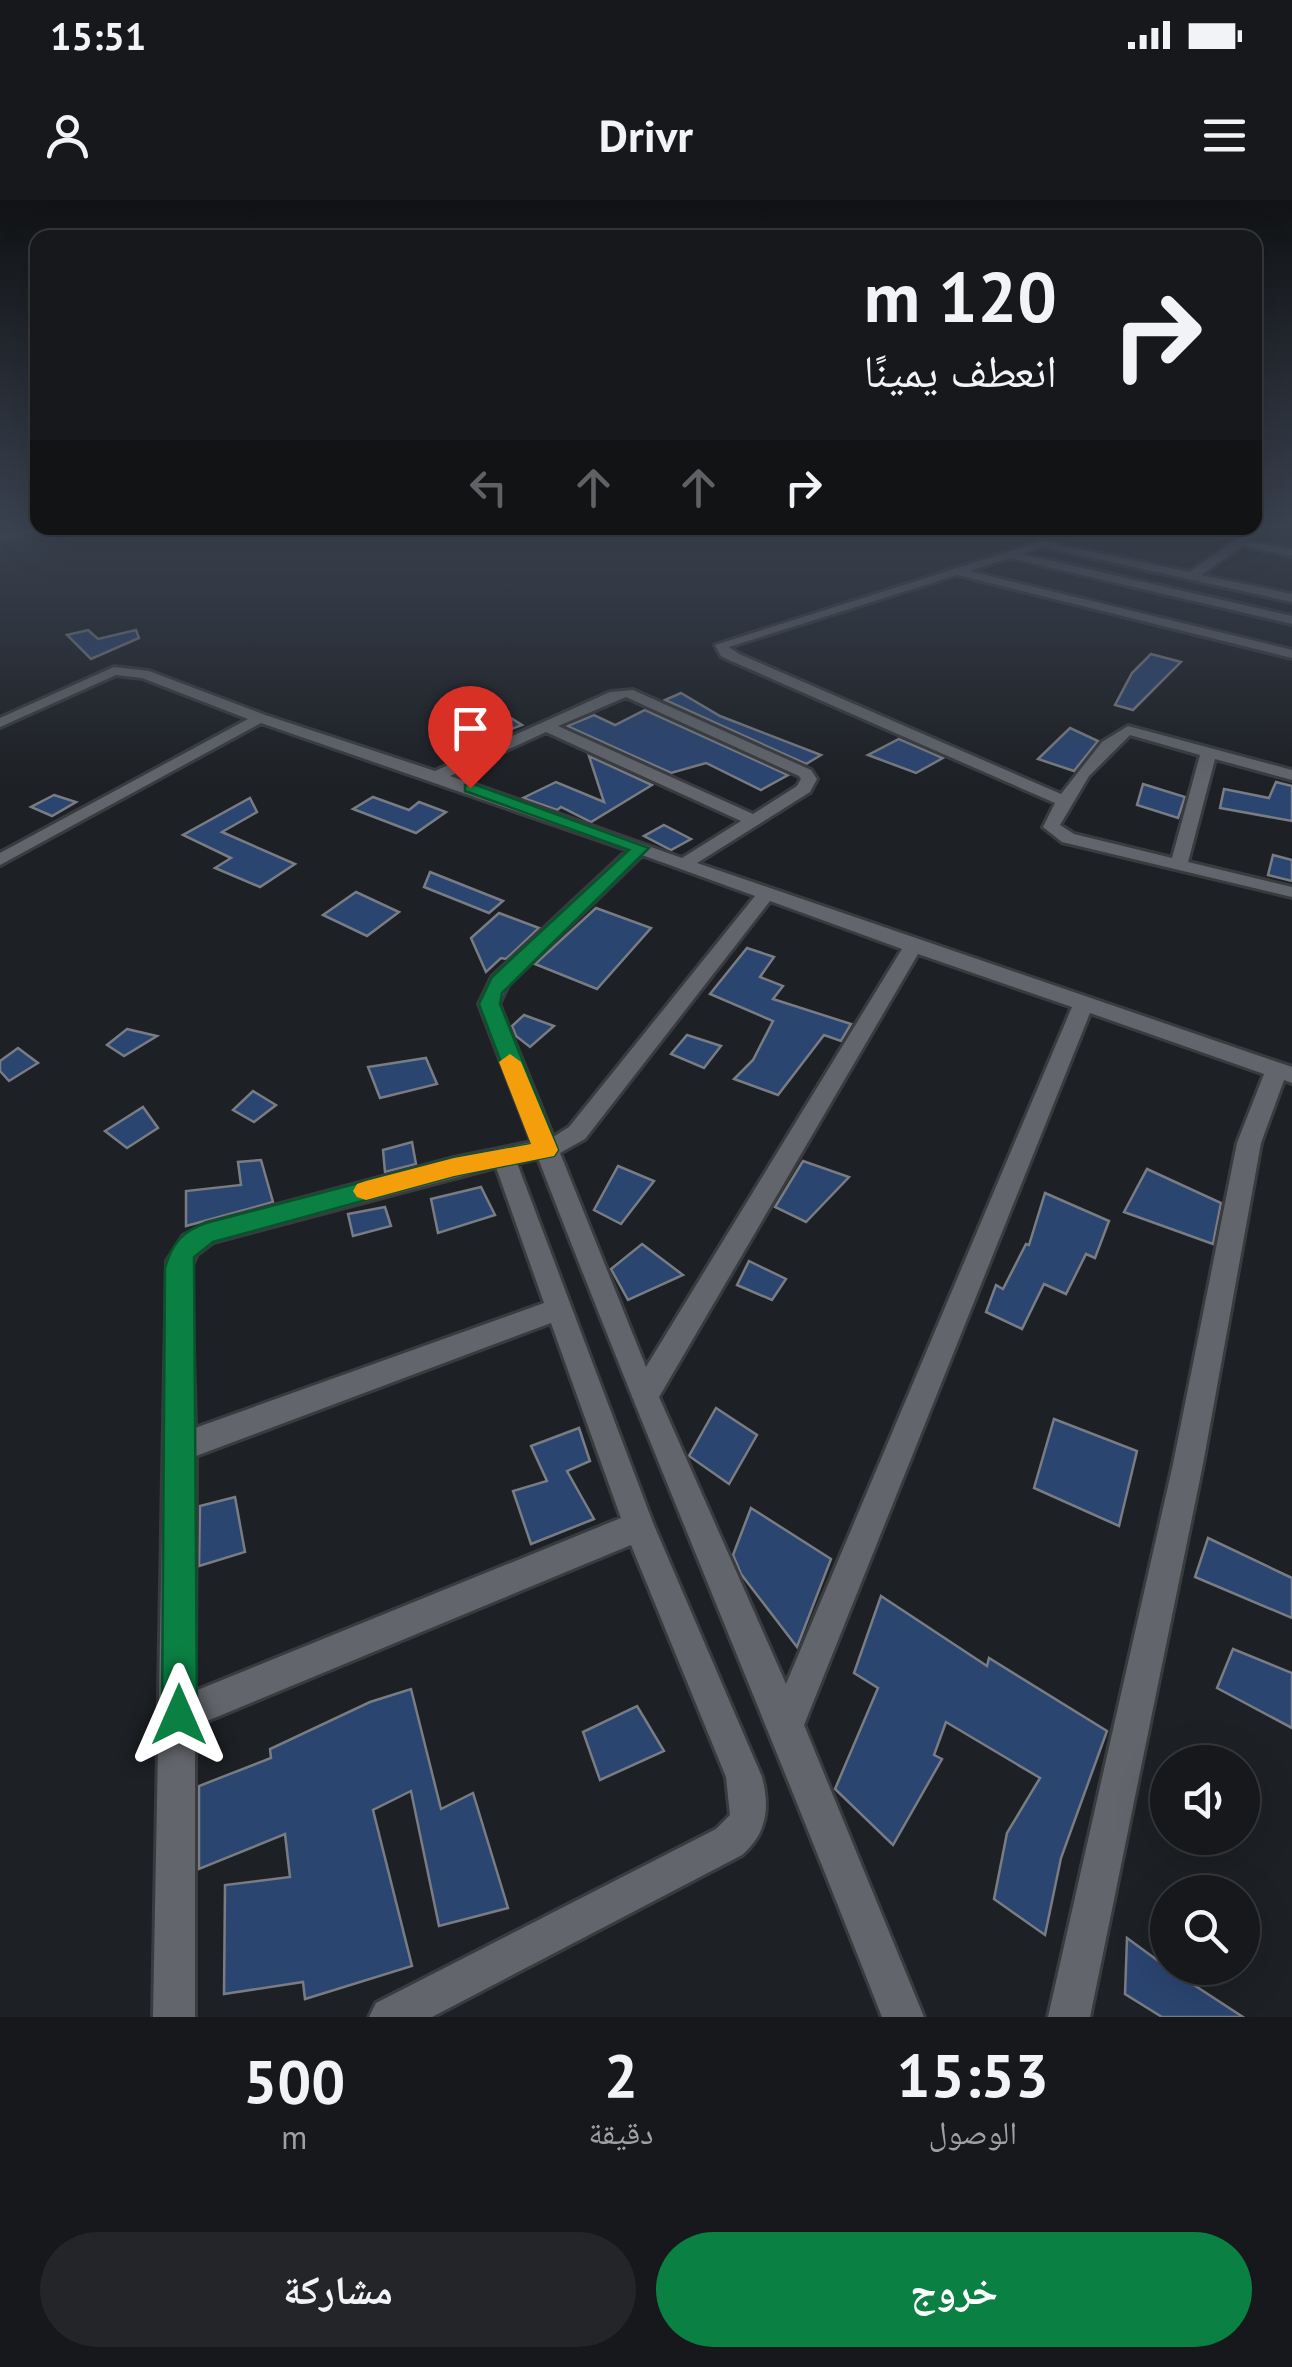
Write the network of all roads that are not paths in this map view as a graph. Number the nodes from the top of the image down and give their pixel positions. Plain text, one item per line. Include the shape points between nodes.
1 (821, 614) edge
2 (1106, 614) edge
3 (1266, 614) edge
4 (1292, 620) edge
5 (1292, 654) edge
6 (260, 718) junction
7 (0, 723) edge
8 (546, 726) junction
9 (1209, 750) junction
10 (1292, 775) edge
11 (436, 776) junction
12 (1064, 801) junction
13 (753, 820) junction
14 (640, 848) junction
15 (0, 860) edge
16 (684, 864) junction
17 (1179, 864) junction
18 (1292, 892) edge
19 (766, 894) junction
20 (913, 946) junction
21 (1083, 1005) junction
22 (1284, 1073) edge
23 (546, 1150) junction
24 (504, 1158) junction
25 (558, 1309) junction
26 (644, 1396) junction
27 (181, 1447) junction
28 (639, 1526) junction
29 (179, 1715) junction
30 (786, 1726) junction
31 (174, 2017) edge
32 (390, 2017) edge
33 (903, 2017) edge
34 (1069, 2017) edge

1 - 12 street via 722,649
2 - 5 street
3 - 4 street
6 - 7 street via 122,670
6 - 11 street
6 - 15 street
8 - 11 street
8 - 13 street
8 - 13 street via 628,693 805,774 804,789
9 - 10 street
9 - 12 street via 1128,730 1117,734
9 - 17 street
11 - 14 street
12 - 17 street via 1051,822 1059,835
13 - 16 street
14 - 16 street
14 - 23 street via 492,993 489,1004
16 - 19 street
17 - 18 street
19 - 20 street
19 - 23 street via 576,1133
20 - 21 street
20 - 26 street
21 - 22 street
21 - 30 street
22 - 34 street via 1249,1143 1188,1464
23 - 24 street
23 - 26 street
24 - 25 street
24 - 27 street via 190,1242 178,1268
25 - 27 street
25 - 28 street
26 - 30 street
27 - 29 street
28 - 29 street
28 - 32 street via 744,1777 751,1803 745,1830
29 - 31 street
30 - 33 street

